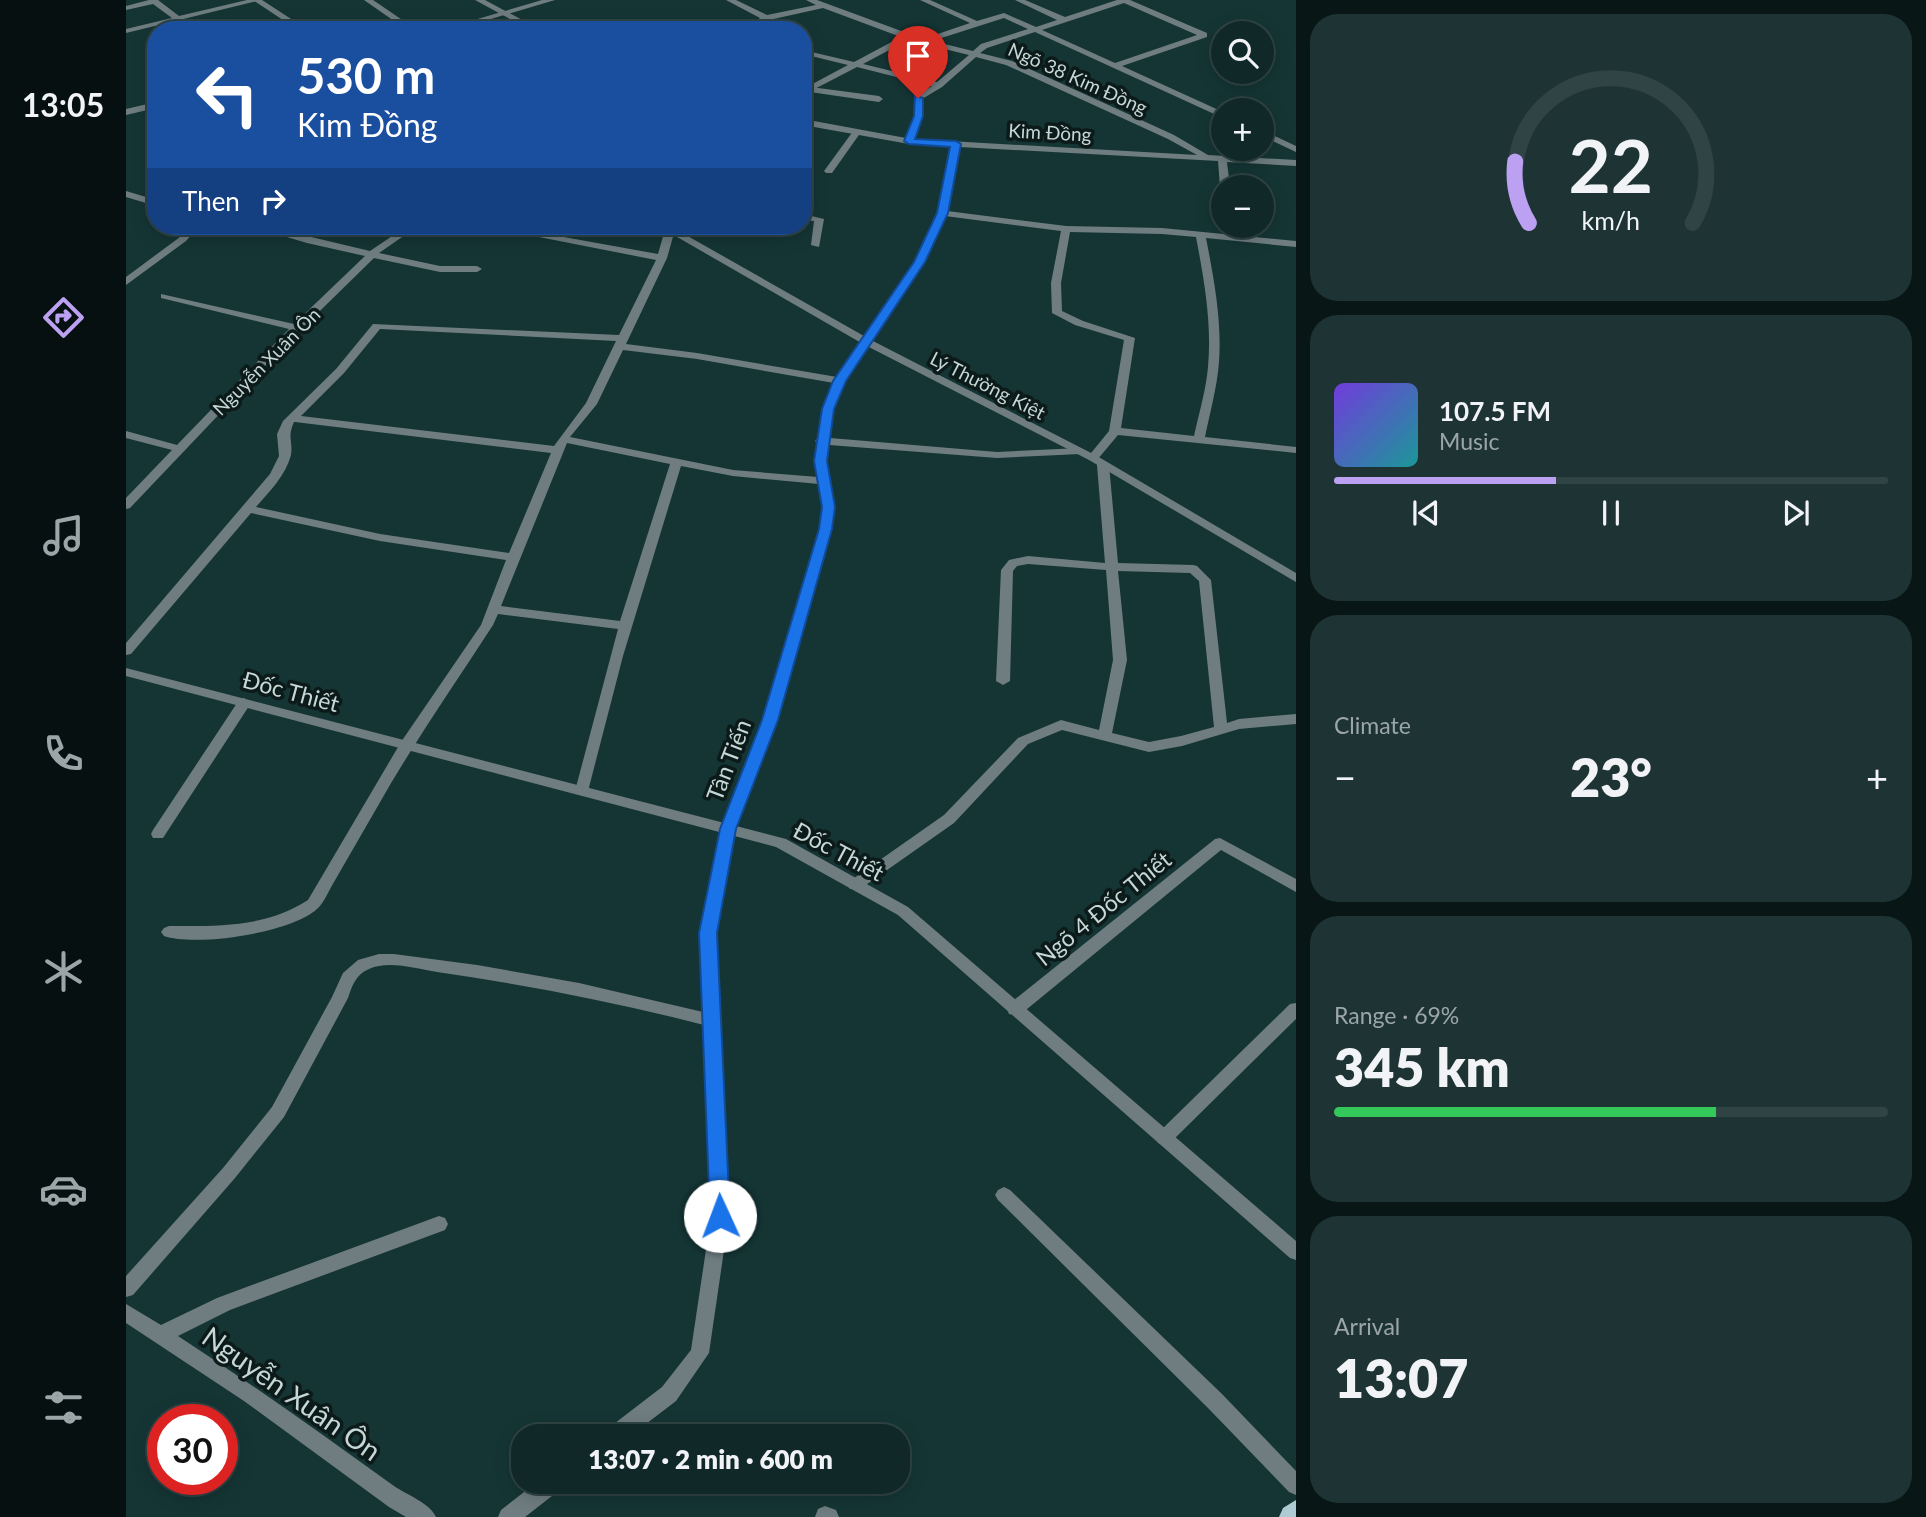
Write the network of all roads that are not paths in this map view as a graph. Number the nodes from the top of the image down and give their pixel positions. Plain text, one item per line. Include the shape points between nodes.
1 (257, 0) edge
2 (368, 0) edge
3 (479, 0) edge
4 (551, 0) edge
5 (730, 0) edge
6 (810, 0) edge
7 (924, 0) edge
8 (1019, 0) edge
9 (1125, 0) edge
10 (154, 1) edge
11 (821, 6) junction
12 (126, 8) edge
13 (505, 14) junction
14 (766, 18) junction
15 (178, 19) junction
16 (1065, 20) junction
17 (169, 21) edge
18 (290, 21) edge
19 (400, 21) edge
20 (478, 21) edge
21 (519, 21) edge
22 (762, 21) edge
23 (975, 23) junction
24 (147, 26) edge
25 (127, 30) edge
26 (1036, 30) junction
27 (907, 37) junction
28 (923, 41) junction
29 (976, 53) junction
30 (812, 54) edge
31 (851, 65) junction
32 (1117, 65) junction
33 (939, 85) junction
34 (812, 86) edge
35 (812, 91) edge
36 (879, 99) dead end
37 (147, 107) edge
38 (1211, 109) edge
39 (126, 112) edge
40 (812, 124) edge
41 (858, 132) junction
42 (1274, 139) edge
43 (909, 141) junction
44 (956, 144) junction
45 (1296, 149) edge
46 (1208, 158) joint
47 (1266, 161) edge
48 (1296, 163) edge
49 (828, 172) dead end
50 (126, 194) edge
51 (147, 200) edge
52 (942, 213) junction
53 (812, 218) edge
54 (1066, 229) junction
55 (1211, 233) edge
56 (1200, 234) junction
57 (186, 235) edge
58 (288, 235) edge
59 (400, 235) edge
60 (544, 235) edge
61 (666, 235) edge
62 (682, 235) edge
63 (1266, 238) edge
64 (1296, 244) edge
65 (816, 245) dead end
66 (373, 253) junction
67 (662, 258) junction
68 (477, 270) dead end
69 (126, 282) edge
70 (165, 296) dead end
71 (298, 328) junction
72 (621, 342) junction
73 (867, 342) junction
74 (839, 381) junction
75 (292, 418) junction
76 (1115, 432) junction
77 (126, 435) edge
78 (1199, 438) junction
79 (821, 441) junction
80 (561, 445) junction
81 (180, 449) junction
82 (1296, 450) edge
83 (1080, 451) junction
84 (1098, 461) junction
85 (676, 462) junction
86 (825, 481) junction
87 (126, 505) edge
88 (248, 508) junction
89 (513, 557) junction
90 (1113, 567) junction
91 (1296, 578) edge
92 (493, 609) junction
93 (626, 626) junction
94 (126, 650) edge
95 (126, 672) edge
96 (1003, 681) dead end
97 (244, 703) junction
98 (1296, 719) edge
99 (1221, 729) junction
100 (1105, 736) junction
101 (406, 745) junction
102 (582, 791) junction
103 (728, 829) junction
104 (158, 834) dead end
105 (855, 885) junction
106 (1296, 886) edge
107 (169, 932) dead end
108 (1015, 1009) junction
109 (1296, 1009) edge
110 (712, 1021) junction
111 (1164, 1138) junction
112 (1003, 1195) dead end
113 (439, 1224) dead end
114 (1296, 1252) edge
115 (126, 1289) edge
116 (126, 1313) edge
117 (161, 1335) junction
118 (630, 1424) edge
119 (1296, 1485) edge
120 (538, 1494) edge
121 (1296, 1513) edge
122 (426, 1517) edge
123 (508, 1517) edge
124 (1292, 1517) edge

1 - 15 street
1 - 18 street
2 - 19 street
3 - 13 street
4 - 13 street
5 - 14 street
6 - 11 street, Ngõ 38 Kim Đồng
7 - 23 street
8 - 16 street
9 - 16 street
9 - 32 street via 1204,35
10 - 12 street
10 - 15 street
11 - 14 street
11 - 27 street, Ngõ 38 Kim Đồng
13 - 20 street
13 - 21 street
14 - 22 street
15 - 17 street
16 - 26 street
23 - 26 street via 1004,15
23 - 28 street
24 - 25 street
26 - 29 street via 984,46
26 - 32 street
27 - 28 street, Ngõ 38 Kim Đồng
27 - 31 street
28 - 29 street, Ngõ 38 Kim Đồng
29 - 33 street
29 - 46 street, Ngõ 38 Kim Đồng via 1009,63
30 - 31 street
31 - 33 street
31 - 34 street
32 - 38 street
33 - 43 street via 918,98 919,116
35 - 36 street
37 - 39 street
40 - 41 street, Kim Đồng
41 - 43 street, Kim Đồng
41 - 49 street
42 - 45 street
43 - 44 street, Kim Đồng
44 - 46 street, Kim Đồng
44 - 52 street, Tân Tiến
47 - 48 street, Kim Đồng
50 - 51 street
52 - 54 street
52 - 73 street, Tân Tiến via 919,262
53 - 65 street via 819,219
54 - 56 street
54 - 76 street via 1056,283 1057,313 1130,338
55 - 56 street
56 - 78 street via 1208,272 1214,353
57 - 69 street
58 - 66 street
59 - 66 street, Nguyễn Xuân Ôn
60 - 67 street
61 - 67 street
62 - 73 street, Lý Thường Kiệt
63 - 64 street
66 - 68 street via 440,269
66 - 71 street, Nguyễn Xuân Ôn
67 - 72 street
70 - 71 street
71 - 81 street, Nguyễn Xuân Ôn
72 - 74 street
72 - 75 street via 377,326
72 - 80 street via 591,404
73 - 74 street, Tân Tiến
73 - 83 street, Lý Thường Kiệt
74 - 79 street, Tân Tiến
75 - 80 street
75 - 88 street via 283,434 285,461
76 - 78 street
76 - 84 street
77 - 81 street
78 - 82 street
79 - 83 street via 997,455
79 - 86 street, Tân Tiến
80 - 85 street
80 - 89 street
81 - 87 street, Nguyễn Xuân Ôn
83 - 84 street, Lý Thường Kiệt
84 - 90 street
84 - 91 street, Lý Thường Kiệt
85 - 86 street via 733,473
85 - 93 street
86 - 103 street, Tân Tiến via 829,507 817,561 770,720
88 - 89 street via 312,526
88 - 94 street
89 - 92 street
90 - 96 street via 1028,559 1009,566
90 - 99 street via 1188,568 1203,576
90 - 100 street via 1120,660
92 - 93 street
92 - 101 street via 487,625
93 - 102 street
95 - 97 street, Đốc Thiết
97 - 101 street, Đốc Thiết
97 - 104 street
98 - 99 street
99 - 100 street via 1149,747
100 - 105 street via 1061,726 1023,741 949,819
101 - 102 street, Đốc Thiết
101 - 107 street via 313,904 296,917 228,932
102 - 103 street, Đốc Thiết
103 - 105 street, Đốc Thiết via 781,843
103 - 110 street, Tân Tiến via 708,933
105 - 108 street, Đốc Thiết via 903,911
106 - 108 street, Ngõ 4 Đốc Thiết via 1220,843
108 - 111 street, Đốc Thiết
109 - 111 street
110 - 115 street via 627,998 506,975 379,960 356,969 346,977 340,998 278,1112
110 - 118 street, Tân Tiến via 720,1216 700,1353 669,1394
111 - 114 street, Đốc Thiết
112 - 119 street
113 - 117 street via 224,1304
116 - 117 street, Nguyễn Xuân Ôn
117 - 122 street, Nguyễn Xuân Ôn
120 - 123 street
121 - 124 main road

